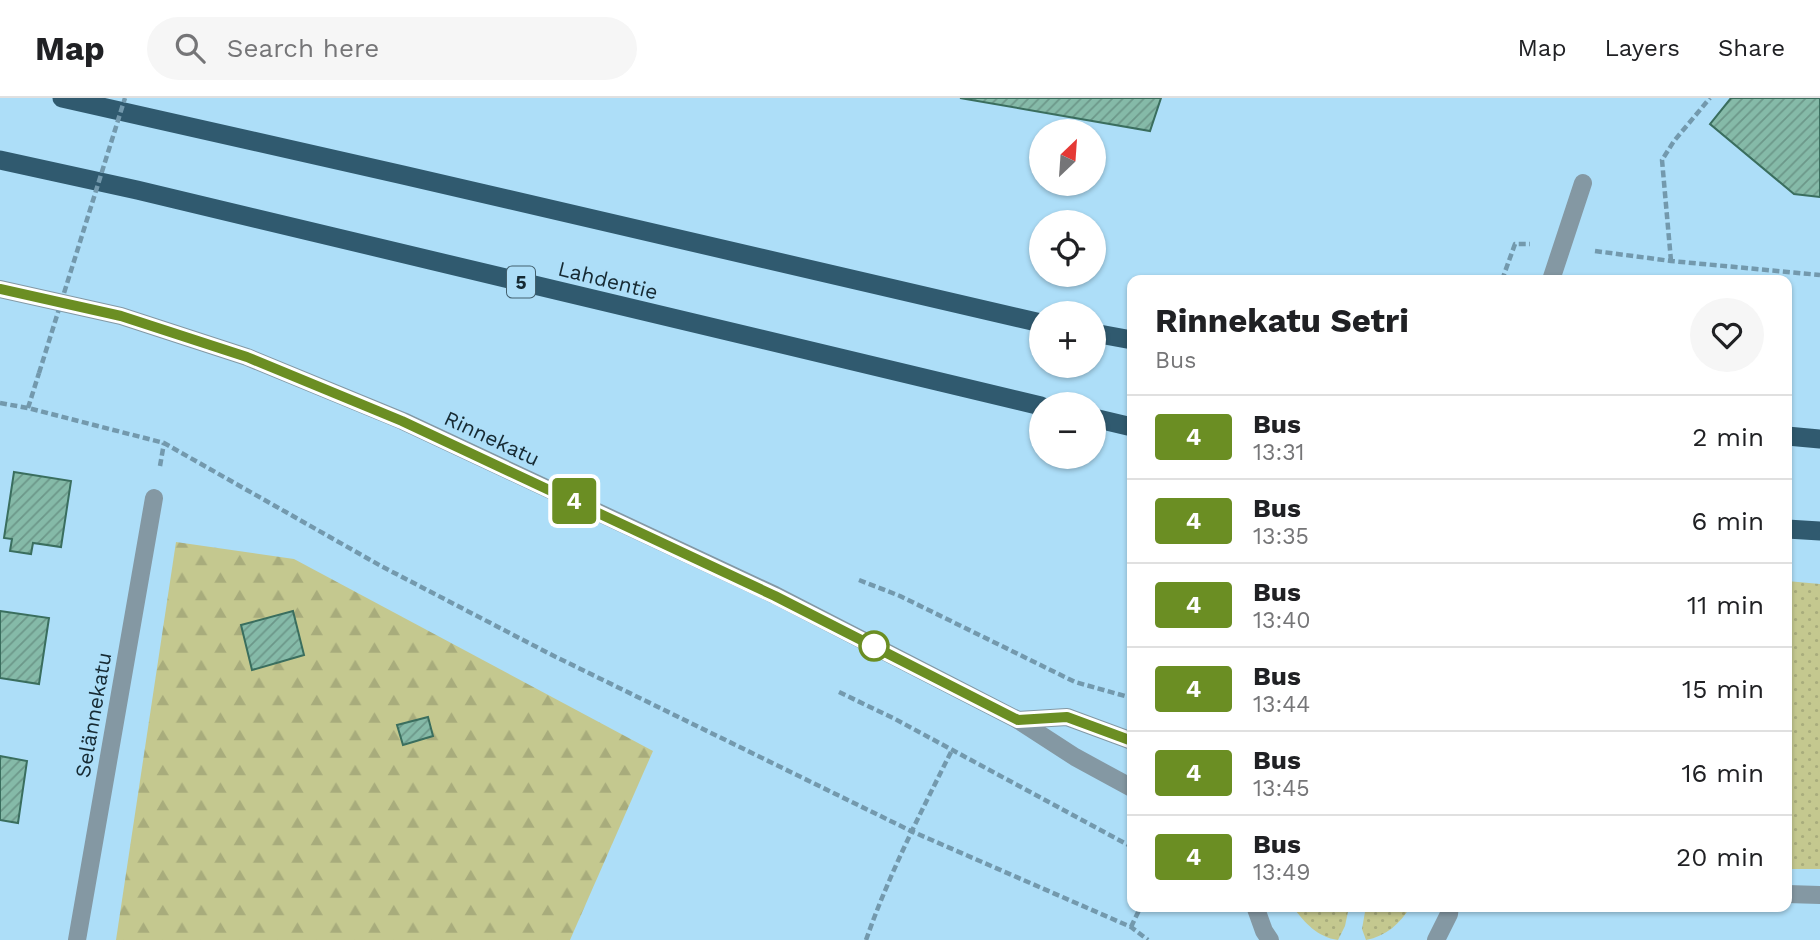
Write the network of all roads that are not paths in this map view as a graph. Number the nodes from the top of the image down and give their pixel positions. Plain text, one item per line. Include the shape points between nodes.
1 (62, 98) edge
2 (0, 160) edge
3 (1583, 183) dead end
4 (1552, 275) edge
5 (0, 289) edge
6 (1029, 320) edge
7 (1106, 335) edge
8 (1127, 339) edge
9 (1029, 403) edge
10 (1106, 421) edge
11 (1127, 425) edge
12 (1792, 436) edge
13 (1820, 439) edge
14 (154, 498) dead end
15 (1792, 529) edge
16 (1820, 531) edge
17 (1018, 720) junction
18 (1127, 739) edge
19 (1127, 785) edge
20 (1792, 894) edge
21 (1820, 895) edge
22 (1257, 912) edge
23 (1449, 912) edge
24 (1266, 937) edge
25 (77, 940) edge
26 (1436, 940) edge

1 - 6 highway
2 - 9 highway, Lahdentie / 5
3 - 4 street
5 - 17 street, Rinnekatu via 121,316 247,357 402,421 775,596
7 - 8 highway
10 - 11 highway
12 - 13 highway
14 - 25 street, Selännekatu
15 - 16 highway
17 - 18 street via 1067,717
17 - 19 street, Rinnekatu
20 - 21 street
22 - 24 street
23 - 26 street

